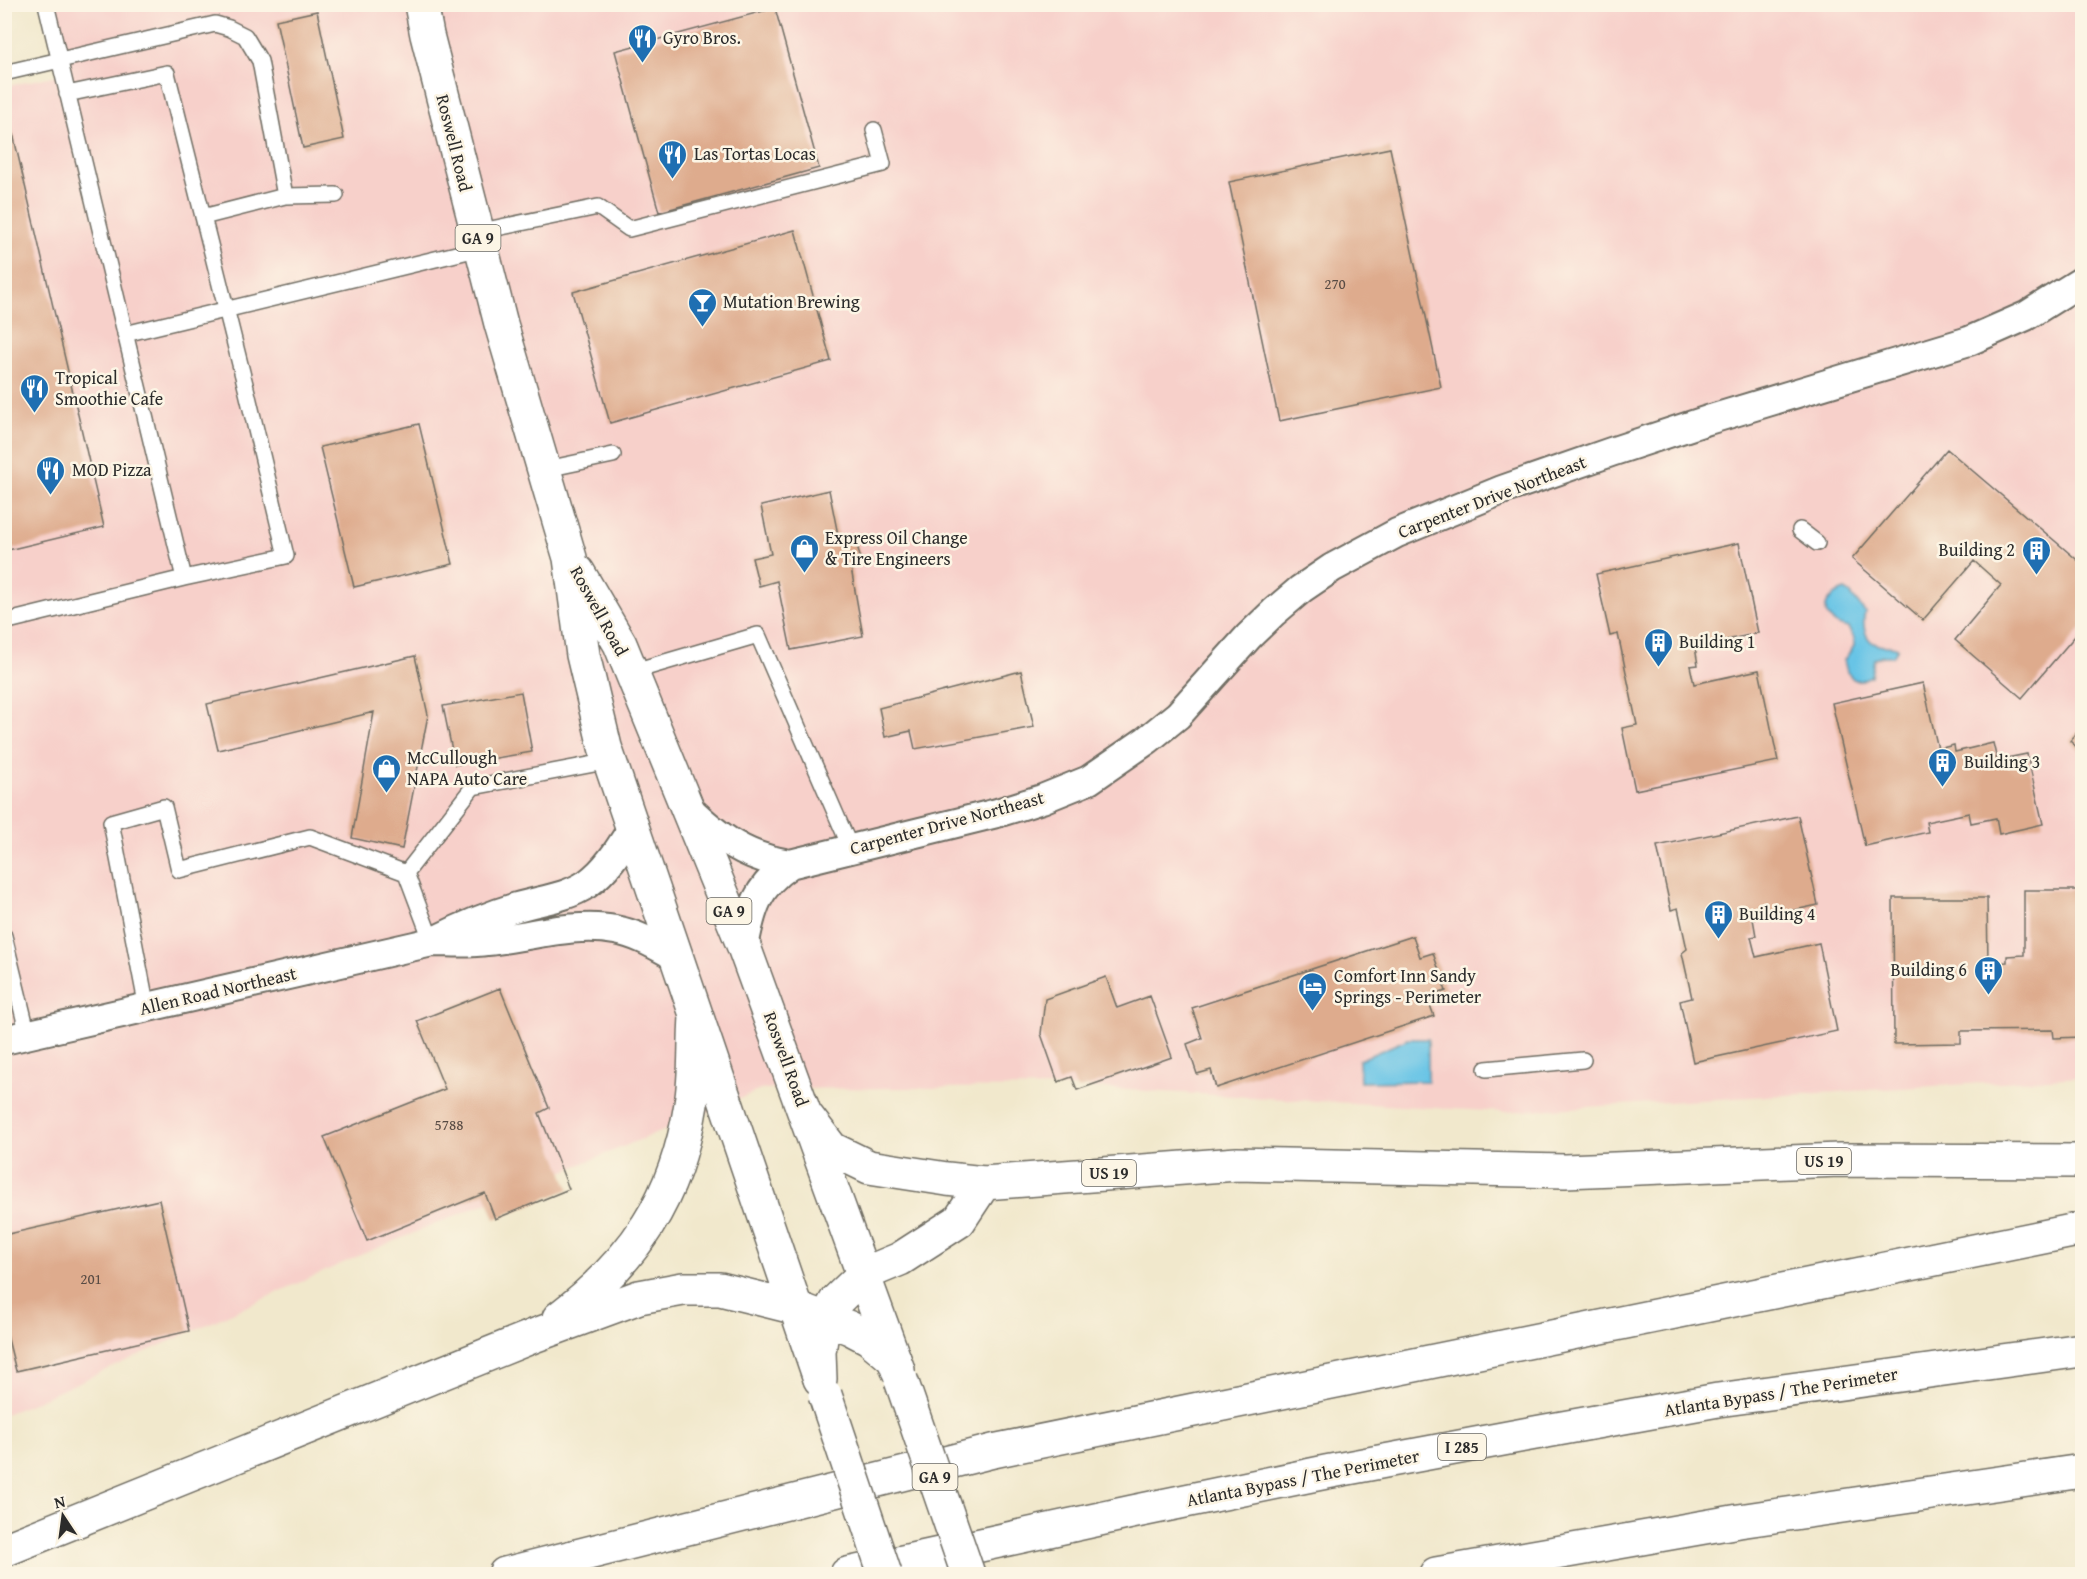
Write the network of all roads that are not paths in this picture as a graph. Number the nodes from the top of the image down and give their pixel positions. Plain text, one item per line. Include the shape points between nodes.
1 (46, 4) edge
2 (421, 4) edge
3 (59, 60) junction
4 (4, 73) edge
5 (67, 94) junction
6 (874, 130) dead end
7 (336, 195) dead end
8 (285, 196) junction
9 (203, 217) junction
10 (479, 240) junction
11 (2082, 282) edge
12 (227, 309) junction
13 (125, 334) junction
14 (613, 455) dead end
15 (542, 470) junction
16 (1800, 530) dead end
17 (1816, 543) dead end
18 (570, 558) junction
19 (184, 578) junction
20 (4, 622) edge
21 (631, 672) junction
22 (610, 761) junction
23 (686, 805) junction
24 (633, 827) junction
25 (851, 849) junction
26 (790, 864) junction
27 (406, 873) junction
28 (4, 936) edge
29 (432, 942) junction
30 (744, 946) junction
31 (677, 957) junction
32 (147, 1008) junction
33 (696, 1017) junction
34 (16, 1038) edge
35 (1583, 1060) dead end
36 (1485, 1069) dead end
37 (808, 1118) junction
38 (2082, 1161) edge
39 (984, 1182) junction
40 (2082, 1229) edge
41 (864, 1274) junction
42 (811, 1314) junction
43 (536, 1335) junction
44 (2082, 1350) edge
45 (898, 1370) junction
46 (2082, 1472) edge
47 (4, 1550) edge
48 (506, 1575) edge
49 (847, 1575) edge
50 (885, 1575) edge
51 (968, 1575) edge
52 (1436, 1575) edge

1 - 3 lane
2 - 10 main road, Roswell Road / GA 9
3 - 4 lane
3 - 5 lane
3 - 8 lane via 215,24 245,36 260,61
5 - 9 lane via 167,73
5 - 13 lane
6 - 10 lane via 883,164 629,229 598,207
7 - 8 lane
8 - 9 lane
9 - 12 lane
10 - 12 lane
10 - 15 main road, Roswell Road / GA 9
11 - 25 street, Carpenter Drive Northeast via 2026,316 1970,341 1611,452 1396,533 1301,589 1249,636 1178,714 1089,780 998,813
12 - 13 lane
12 - 19 lane via 286,556
13 - 19 lane
14 - 15 lane
15 - 18 main road, Roswell Road / GA 9
16 - 17 lane
18 - 21 main road, Roswell Road / GA 9 via 620,645
18 - 22 main road, Roswell Road / GA 9 via 583,656
19 - 20 lane
21 - 23 main road, Roswell Road / GA 9
21 - 25 lane via 758,635
22 - 24 main road, Roswell Road / GA 9
22 - 27 lane via 472,787
23 - 26 street, Carpenter Drive Northeast via 731,844 769,861
23 - 30 main road, Roswell Road / GA 9
24 - 29 street, Allen Road Northeast via 603,870 582,886 478,919
24 - 31 main road, Roswell Road / GA 9
25 - 26 street, Carpenter Drive Northeast
26 - 30 street, Carpenter Drive Northeast via 776,873 754,904
27 - 29 lane
27 - 32 lane via 310,837 179,870 164,807 111,822
28 - 34 lane
29 - 31 street, Allen Road Northeast via 484,942 600,927 626,932
29 - 32 street, Allen Road Northeast
30 - 37 main road, Roswell Road / GA 9
31 - 33 main road, Roswell Road / GA 9
32 - 34 street, Allen Road Northeast
33 - 42 main road, Roswell Road / GA 9
33 - 43 main road via 692,1103 681,1152 664,1196 644,1234 616,1268 577,1305
35 - 36 lane
37 - 39 main road via 832,1149 869,1167
37 - 41 main road, Roswell Road / GA 9
38 - 39 main road, US 19 via 1839,1160 1565,1171 1234,1164
39 - 41 main road via 959,1221 900,1259
40 - 48 main road via 993,1452
41 - 42 main road via 836,1300
41 - 45 main road, Roswell Road / GA 9
42 - 43 main road via 720,1289 683,1289 639,1297
42 - 45 main road via 869,1338
42 - 50 main road, bridge via 822,1387
43 - 47 main road
44 - 49 main road, Atlanta Bypass / The Perimeter / I 285 via 1718,1400 1546,1431 1257,1486
45 - 51 main road, Roswell Road / GA 9, bridge
46 - 52 main road via 1738,1521

